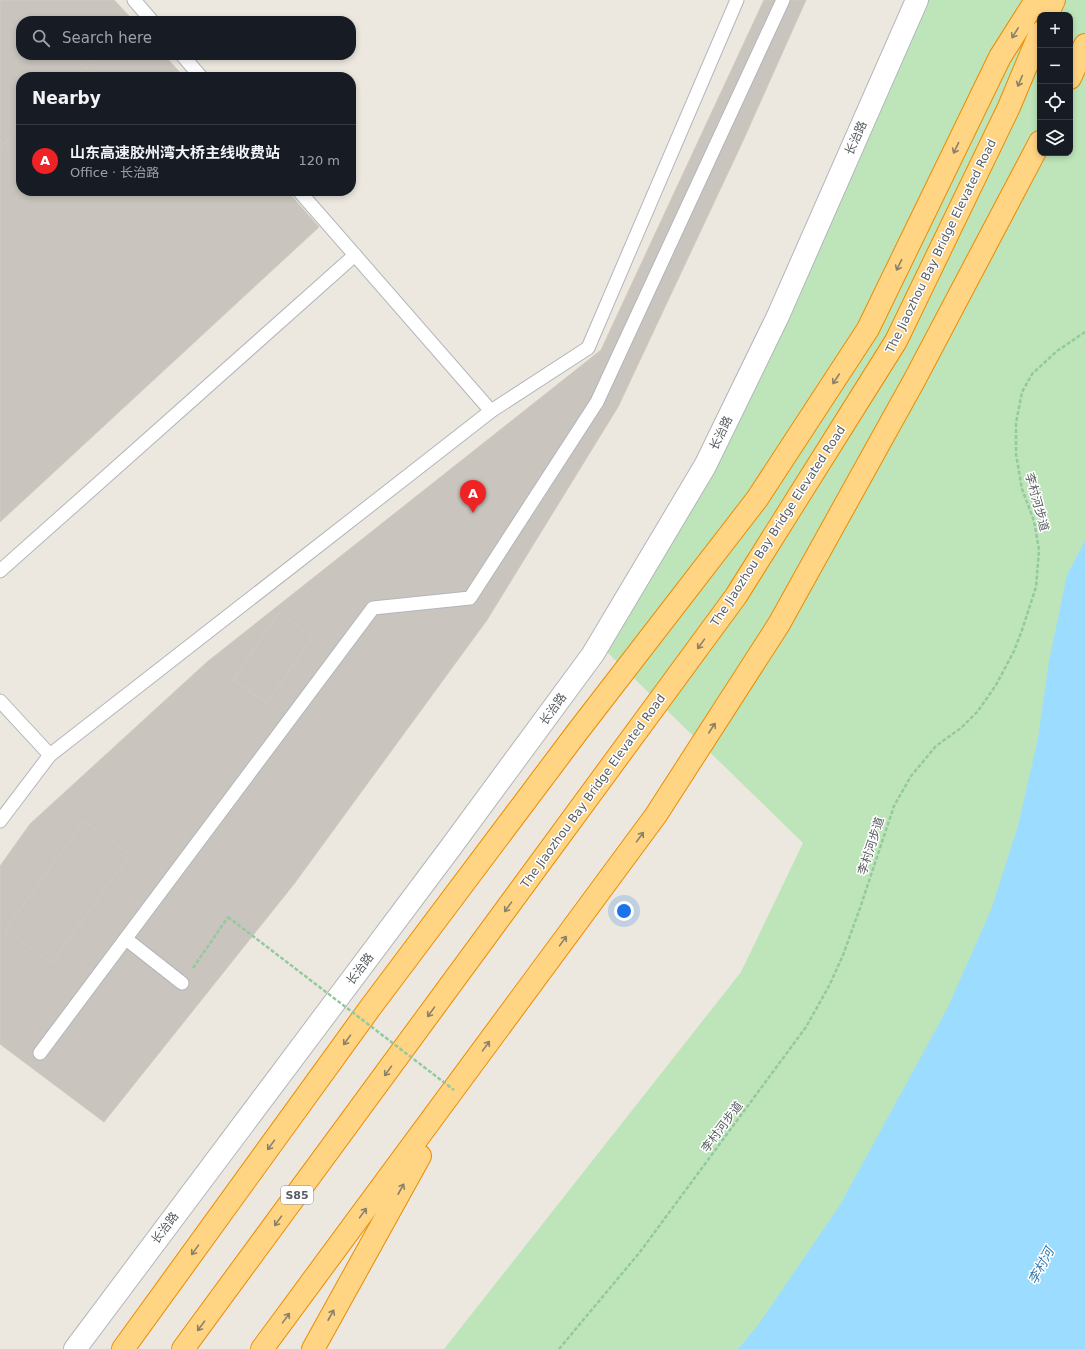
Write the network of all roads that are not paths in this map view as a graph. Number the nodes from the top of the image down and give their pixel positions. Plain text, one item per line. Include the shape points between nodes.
1 (134, 0) edge
2 (737, 0) edge
3 (783, 0) edge
4 (917, 0) edge
5 (1036, 0) edge
6 (1054, 0) edge
7 (1048, 12) edge
8 (148, 16) edge
9 (1037, 39) edge
10 (1085, 45) edge
11 (186, 60) edge
12 (1073, 71) edge
13 (197, 72) edge
14 (1037, 148) edge
15 (303, 196) edge
16 (355, 255) junction
17 (491, 410) junction
18 (0, 571) edge
19 (0, 701) edge
20 (50, 755) junction
21 (0, 821) edge
22 (126, 939) junction
23 (182, 983) road end
24 (40, 1053) dead end
25 (458, 1084) junction
26 (75, 1349) edge
27 (123, 1349) edge
28 (183, 1349) edge
29 (262, 1349) edge
30 (313, 1349) edge

1 - 8 lane
2 - 17 lane via 588,348
3 - 22 lane via 597,402 470,598 373,608
4 - 26 street, 长治路 via 778,316 705,466 593,654
5 -> 27 highway via 1000,57 868,329 757,499 375,1002
6 - 7 highway
9 -> 28 highway, The Jiaozhou Bay Bridge Elevated Road / S85 via 1009,107 896,341 736,596
10 - 12 highway
11 - 13 lane
25 -> 14 highway via 656,815 779,624 915,379
15 - 16 lane
16 - 17 lane
16 - 18 lane
17 - 20 lane
19 - 20 lane
20 - 21 lane
22 - 23 lane
22 - 24 lane
29 -> 25 highway
30 -> 25 highway

